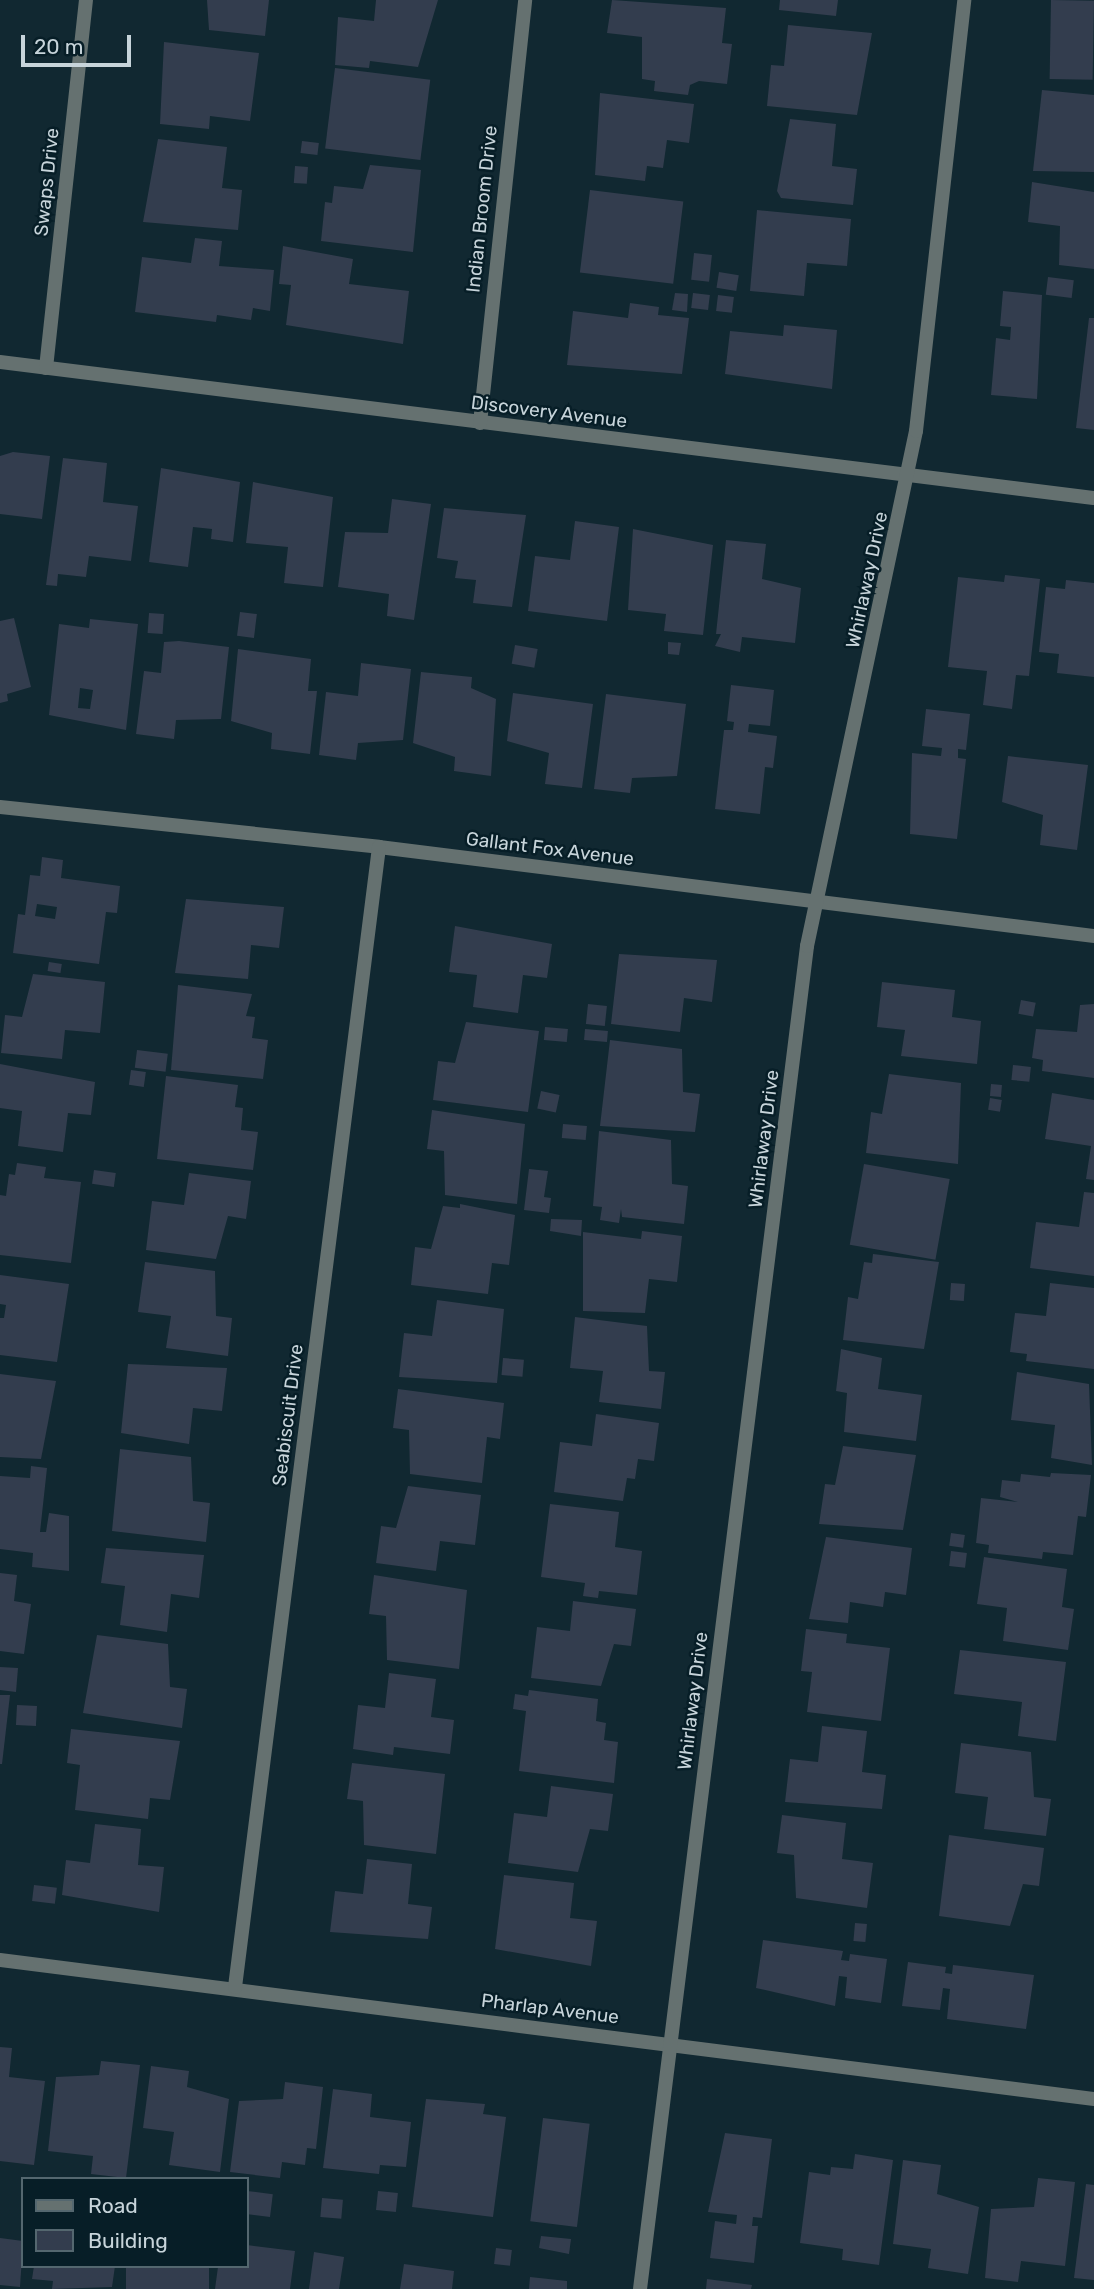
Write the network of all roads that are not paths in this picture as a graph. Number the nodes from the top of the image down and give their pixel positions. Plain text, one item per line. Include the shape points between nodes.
1 (86, 0) edge
2 (524, 0) edge
3 (964, 0) edge
4 (0, 362) edge
5 (46, 368) junction
6 (480, 423) junction
7 (908, 476) junction
8 (1094, 498) edge
9 (0, 807) edge
10 (379, 847) junction
11 (817, 901) junction
12 (1094, 936) edge
13 (0, 1960) edge
14 (235, 1987) junction
15 (668, 2043) junction
16 (1094, 2099) edge
17 (639, 2289) edge

1 - 5 street, Swaps Drive
2 - 6 street, Indian Broom Drive
3 - 7 street, Whirlaway Drive
4 - 5 street, Discovery Avenue
5 - 6 street, Discovery Avenue
6 - 7 street, Discovery Avenue
7 - 8 street, Discovery Avenue
7 - 11 street, Whirlaway Drive
9 - 10 street, Gallant Fox Avenue
10 - 11 street, Gallant Fox Avenue
10 - 14 street, Seabiscuit Drive
11 - 12 street, Gallant Fox Avenue
11 - 15 street, Whirlaway Drive
13 - 14 street, Pharlap Avenue
14 - 15 street, Pharlap Avenue
15 - 16 street, Pharlap Avenue
15 - 17 street, Whirlaway Drive

